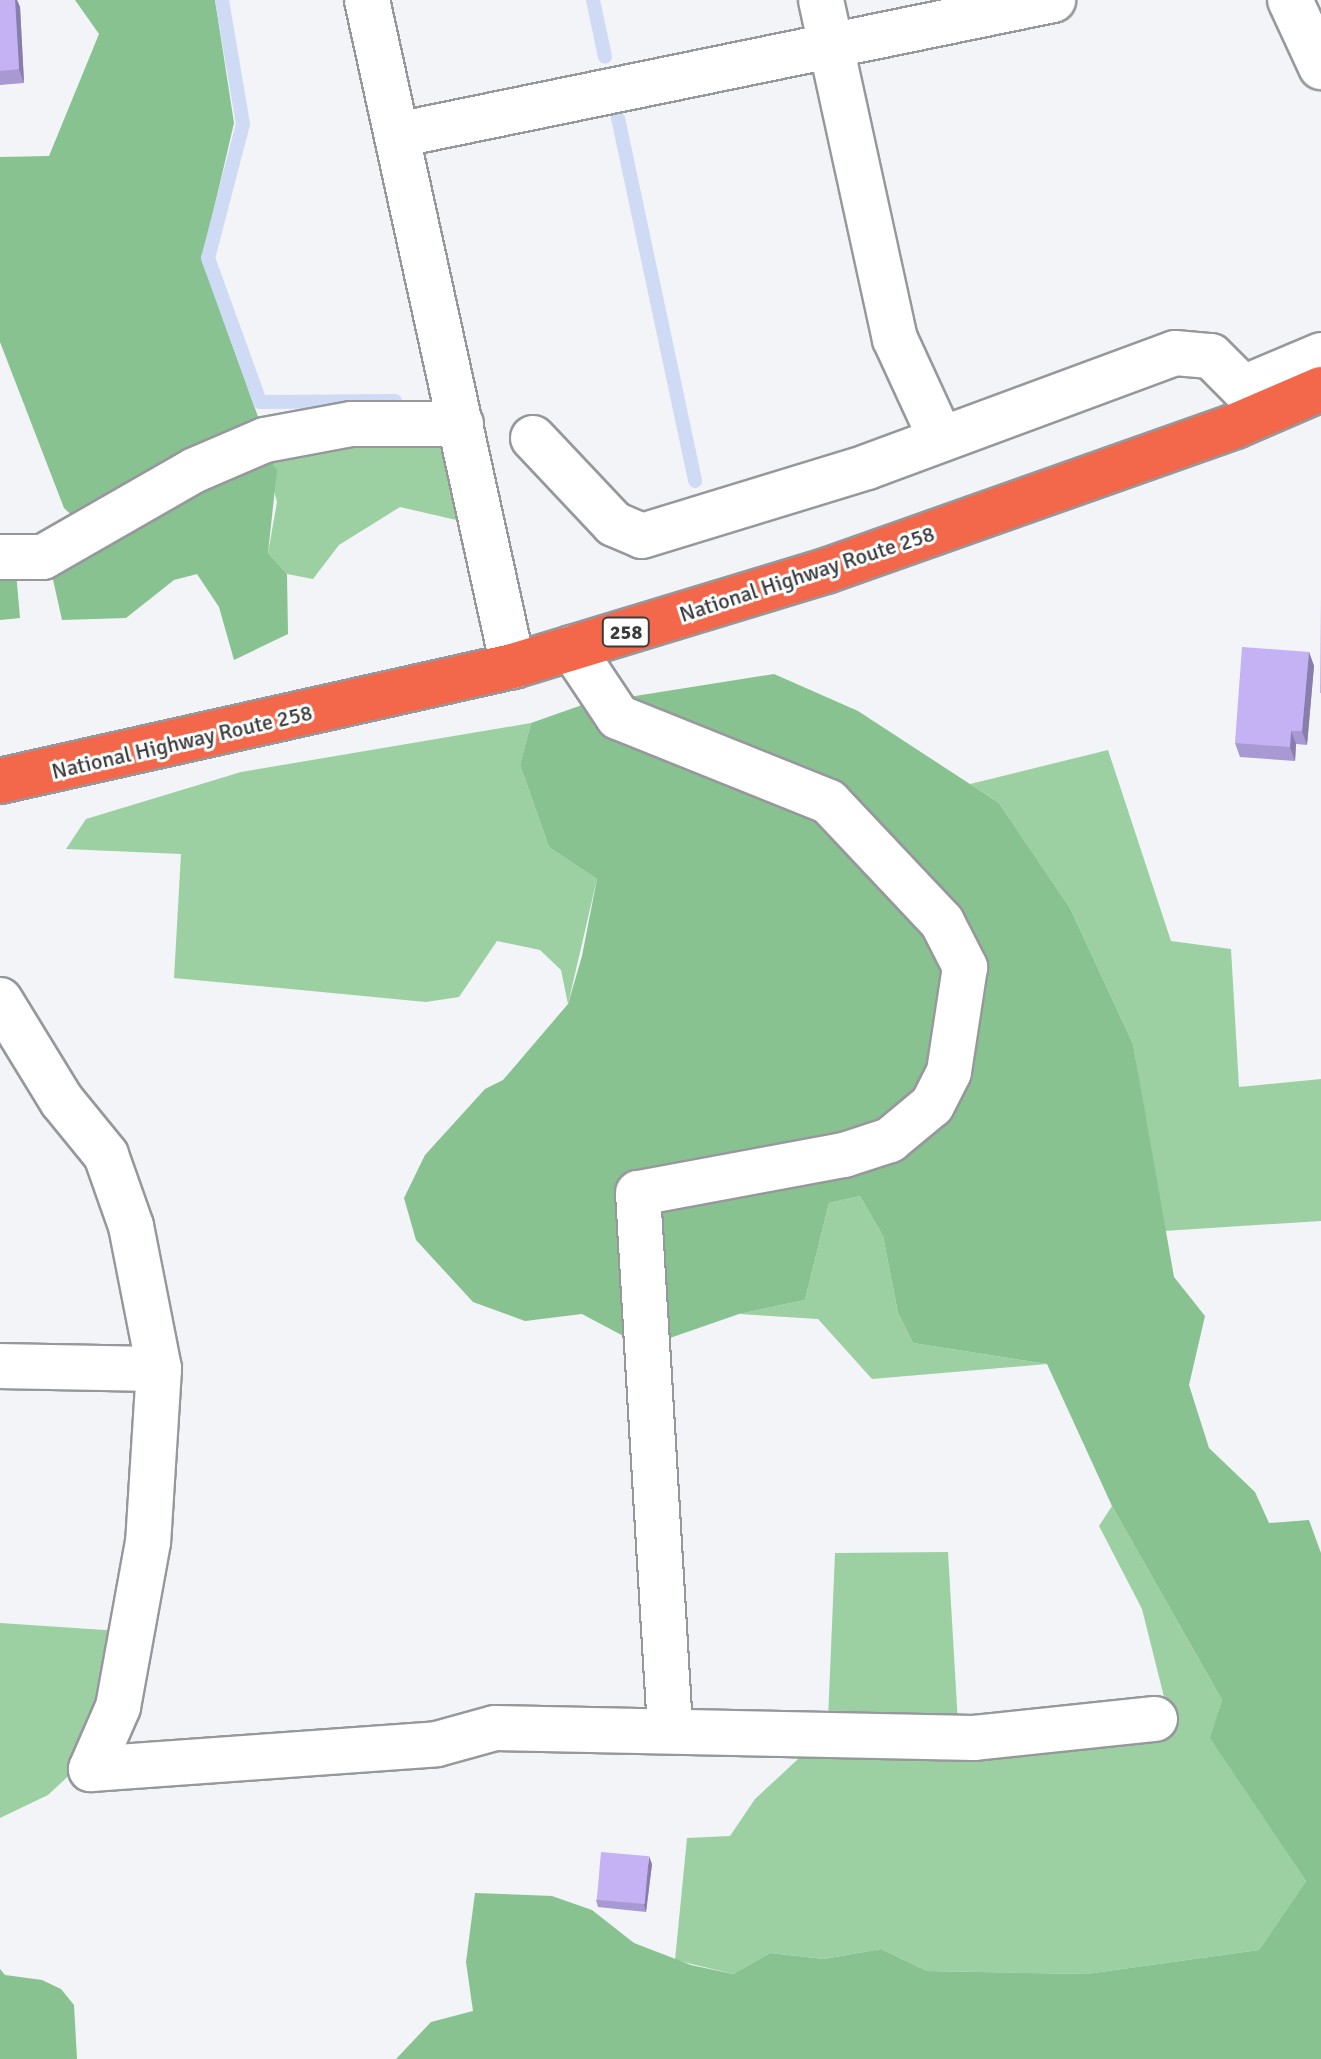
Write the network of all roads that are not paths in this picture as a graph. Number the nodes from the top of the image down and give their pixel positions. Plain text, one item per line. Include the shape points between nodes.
1 (367, 0) edge
2 (821, 0) edge
3 (1053, 0) edge
4 (1290, 0) edge
5 (831, 46) junction
6 (1321, 67) edge
7 (397, 135) junction
8 (1321, 355) edge
9 (1321, 389) edge
10 (461, 424) junction
11 (940, 437) junction
12 (533, 438) dead end
13 (0, 557) edge
14 (572, 648) junction
15 (513, 666) junction
16 (0, 781) edge
17 (0, 1000) edge
18 (0, 1366) edge
19 (159, 1369) junction
20 (1155, 1719) dead end
21 (670, 1728) junction

1 - 7 street
2 - 5 street
3 - 5 street
4 - 6 street
5 - 7 street
5 - 11 street via 895,339
7 - 10 street
8 - 11 street via 1243,388 1211,356 1175,353
9 - 14 highway, National Highway Route 258 / 258 via 1235,426 826,571
10 - 13 street via 351,424 265,440 195,470 43,557
10 - 15 street
11 - 12 street via 867,467 642,536 614,524
14 - 15 highway, National Highway Route 258 / 258
14 - 21 street via 618,717 829,802 942,922 965,967 949,1072 932,1105 890,1140 844,1155 638,1193
15 - 16 highway, National Highway Route 258 / 258
17 - 19 street via 62,1101 106,1155 131,1226
18 - 19 street
19 - 21 street via 148,1542 118,1707 91,1769 437,1744 495,1728
20 - 21 street via 974,1738

